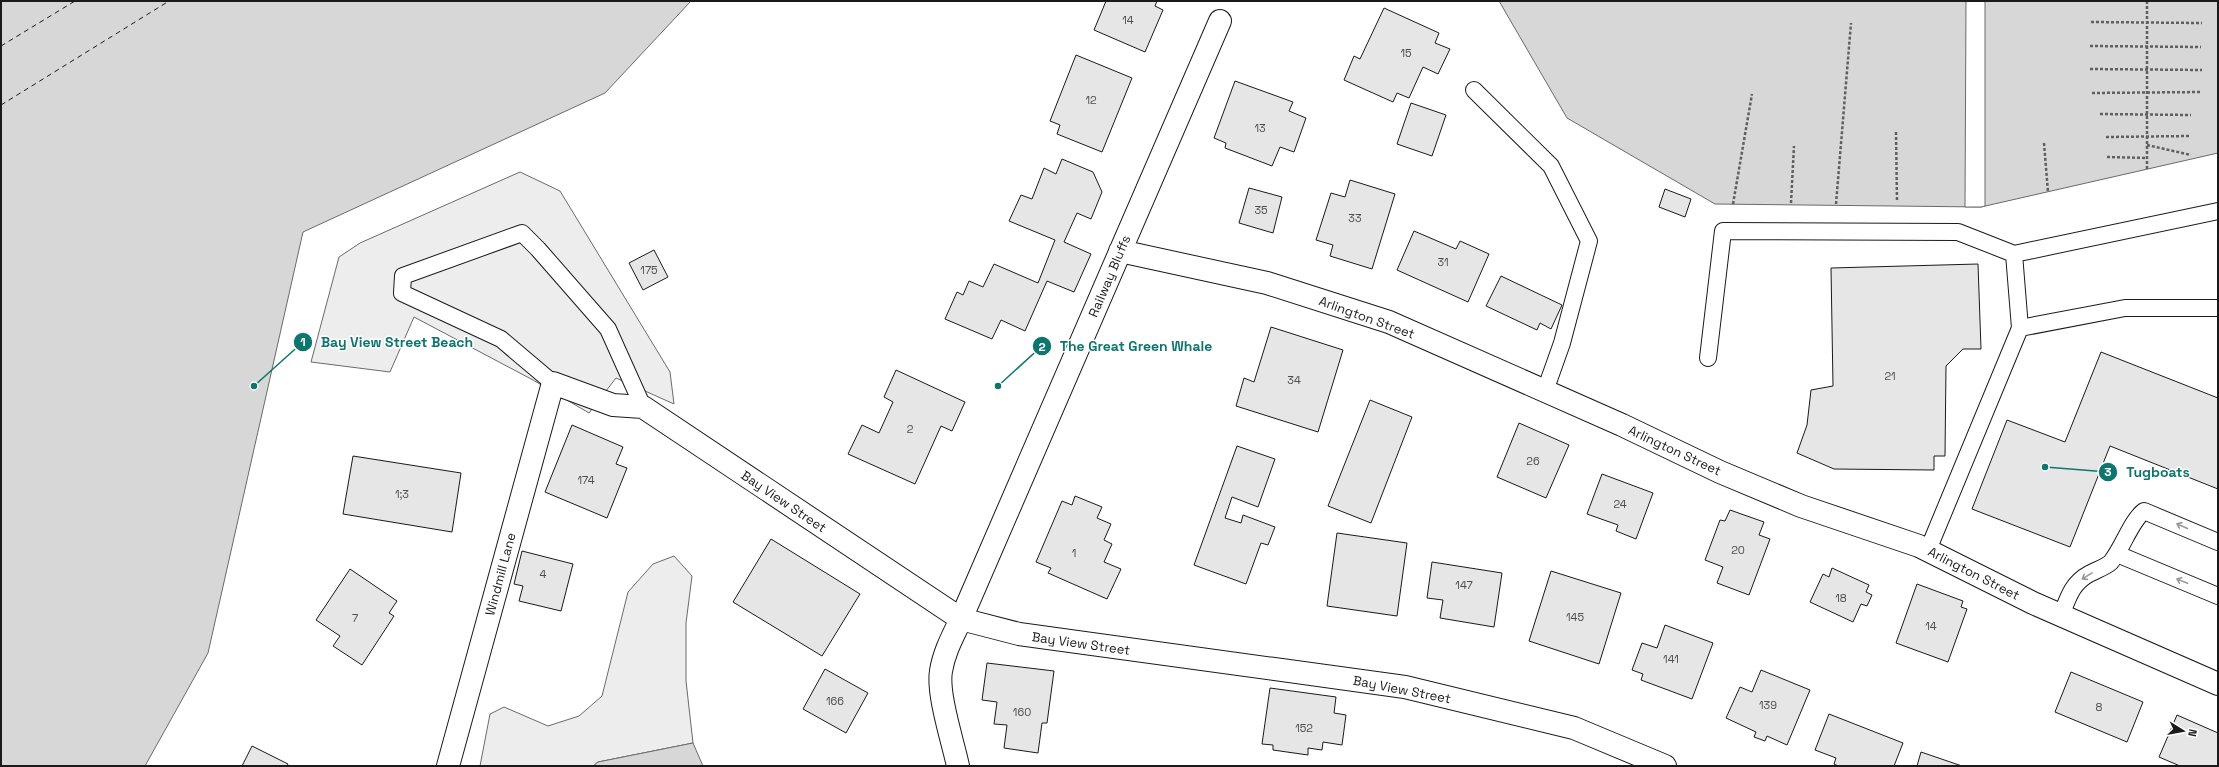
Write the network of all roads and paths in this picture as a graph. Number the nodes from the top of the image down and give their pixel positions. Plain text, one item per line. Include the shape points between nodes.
1 (2147, 1) edge
2 (1220, 22) dead end
3 (2091, 22) dead end
4 (2147, 22) junction
5 (1851, 23) dead end
6 (2202, 23) dead end
7 (2090, 46) dead end
8 (2147, 47) junction
9 (2201, 47) dead end
10 (2147, 68) junction
11 (2090, 69) dead end
12 (2202, 70) dead end
13 (1474, 90) dead end
14 (2201, 92) dead end
15 (1752, 94) dead end
16 (2092, 94) dead end
17 (2147, 94) junction
18 (2100, 114) dead end
19 (2147, 114) junction
20 (2191, 115) dead end
21 (1896, 132) dead end
22 (2190, 136) dead end
23 (2106, 137) dead end
24 (2147, 137) junction
25 (2044, 142) dead end
26 (2147, 145) junction
27 (1794, 146) dead end
28 (2191, 155) dead end
29 (2107, 157) dead end
30 (2147, 158) junction
31 (2147, 169) dead end
32 (2048, 192) dead end
33 (1897, 202) dead end
34 (1733, 204) dead end
35 (1791, 205) dead end
36 (1836, 206) dead end
37 (2218, 211) edge
38 (1120, 251) junction
39 (2014, 254) junction
40 (2218, 308) edge
41 (2020, 328) junction
42 (1708, 358) dead end
43 (553, 383) junction
44 (1545, 391) junction
45 (643, 407) junction
46 (2218, 542) edge
47 (1928, 550) junction
48 (2117, 554) junction
49 (2218, 596) edge
50 (2061, 616) junction
51 (961, 619) junction
52 (2217, 682) edge
53 (448, 766) edge
54 (958, 766) edge
55 (1665, 766) edge

1 - 4 path
2 - 38 street, Railway Bluffs
3 - 4 path
4 - 6 path
4 - 8 path
5 - 36 path
7 - 8 path
8 - 9 path
8 - 10 path
10 - 11 path
10 - 12 path
10 - 17 path
13 - 44 lane via 1551,166 1589,241 1562,343
14 - 17 path
15 - 34 path
16 - 17 path
17 - 19 path
18 - 19 path
19 - 20 path
19 - 24 path
21 - 33 path
22 - 24 path
23 - 24 path
24 - 26 path
25 - 32 path
26 - 28 path
26 - 30 path
27 - 35 path
29 - 30 path
30 - 31 path
37 - 39 lane
38 - 44 street, Arlington Street via 1268,283 1356,310
38 - 51 street, Railway Bluffs
39 - 41 lane
39 - 42 lane via 1958,232 1723,231
40 - 41 lane via 2125,308
41 - 47 lane
43 - 45 street via 613,406
43 - 45 lane via 501,339 402,293 403,276 522,233 608,329
43 - 53 street, Windmill Lane
44 - 47 street, Arlington Street via 1720,472 1801,506
45 - 51 street, Bay View Street
46 -> 48 lane via 2144,511 2138,516
47 - 50 street, Arlington Street
49 -> 48 lane
48 -> 50 lane via 2109,563 2073,586
50 - 52 street, Arlington Street
51 - 54 street, Railway Bluffs via 945,653 941,673
51 - 55 street, Bay View Street via 1019,634 1405,687 1574,728

